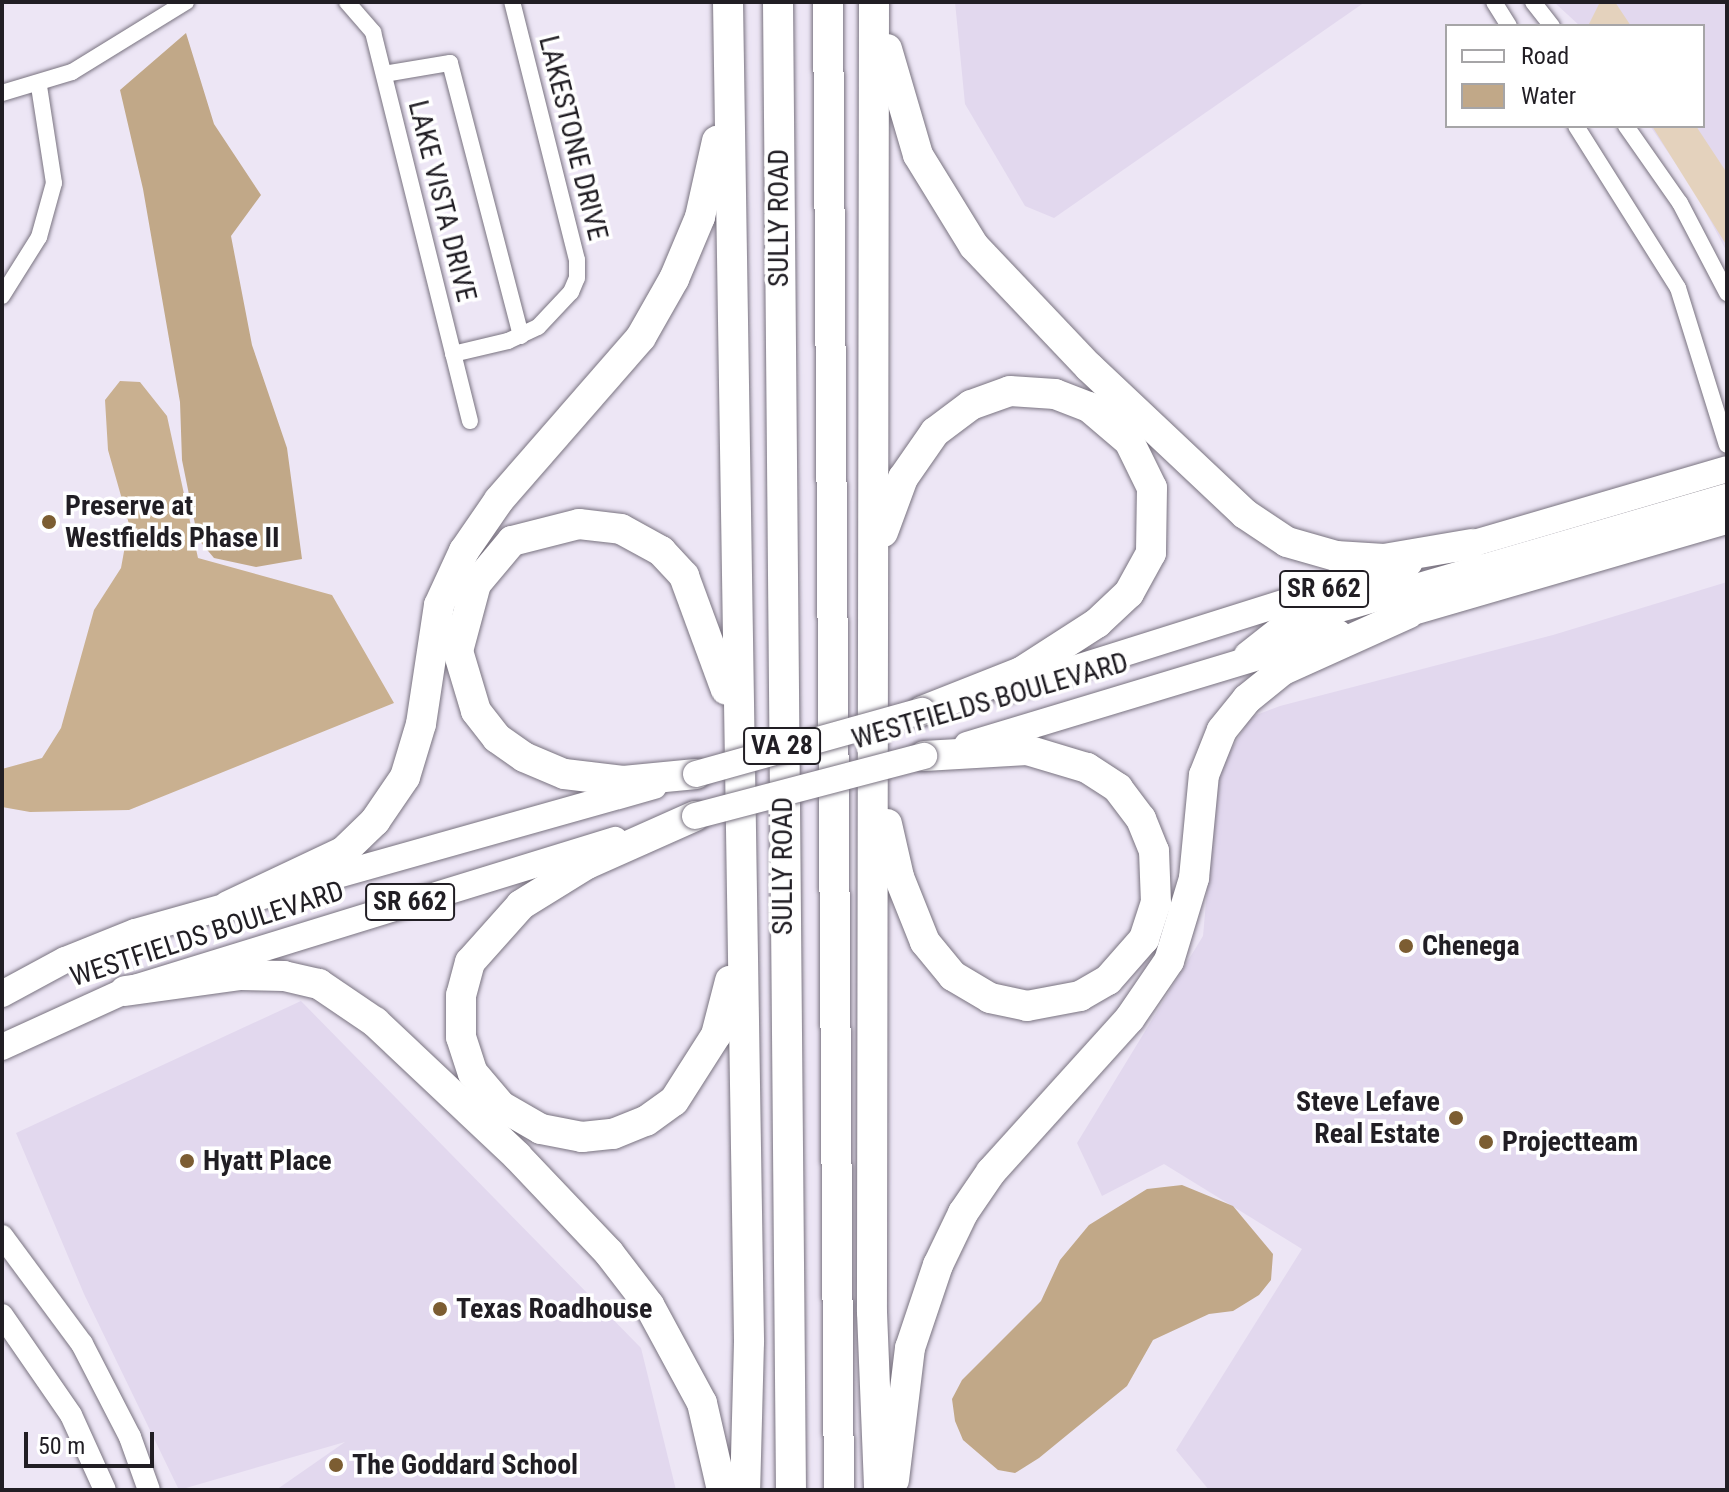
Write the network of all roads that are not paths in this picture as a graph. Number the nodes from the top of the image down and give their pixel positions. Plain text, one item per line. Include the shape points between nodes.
1 (186, 2) edge
2 (347, 2) edge
3 (512, 2) edge
4 (728, 2) edge
5 (778, 2) edge
6 (828, 2) edge
7 (874, 2) edge
8 (880, 2) edge
9 (1494, 2) edge
10 (1533, 2) edge
11 (1508, 24) edge
12 (1550, 24) edge
13 (729, 60) junction
14 (384, 74) junction
15 (39, 86) junction
16 (2, 93) edge
17 (1577, 128) edge
18 (1627, 128) edge
19 (1727, 293) edge
20 (2, 296) edge
21 (521, 336) junction
22 (453, 354) junction
23 (470, 421) dead end
24 (1727, 445) edge
25 (1727, 469) edge
26 (1727, 497) edge
27 (1727, 521) edge
28 (1472, 544) junction
29 (875, 602) junction
30 (1409, 613) junction
31 (1238, 663) junction
32 (922, 711) junction
33 (736, 735) junction
34 (924, 756) junction
35 (875, 760) junction
36 (696, 774) junction
37 (695, 816) junction
38 (738, 892) junction
39 (228, 906) junction
40 (36, 975) junction
41 (2, 979) edge
42 (125, 991) junction
43 (2, 994) edge
44 (2, 1047) edge
45 (2, 1236) edge
46 (2, 1315) edge
47 (105, 1490) edge
48 (149, 1490) edge
49 (722, 1490) edge
50 (745, 1490) edge
51 (791, 1490) edge
52 (839, 1490) edge
53 (879, 1490) edge
54 (894, 1490) edge

1 - 15 street via 102,57
2 - 14 street, LAKE VISTA DRIVE via 373,32
3 - 21 street, LAKESTONE DRIVE via 577,260 571,292 538,327
4 - 13 highway
5 - 51 highway, SULLY ROAD / VA 28
6 - 52 highway, SULLY ROAD / VA 28
7 - 29 highway
8 - 28 highway via 907,127 935,186 974,246 1089,367 1245,514 1287,542 1336,556 1384,559
9 - 11 street
10 - 12 street
13 - 33 highway
13 - 39 highway via 710,179 674,279 641,337 499,500 464,551 439,605 421,724 405,777 375,821 343,852
14 - 21 street via 450,63
14 - 22 street, LAKE VISTA DRIVE
15 - 16 street
15 - 20 street via 54,183 39,237
17 - 24 street via 1678,288
18 - 19 street via 1680,203
21 - 22 street, LAKESTONE DRIVE
22 - 23 street, LAKE VISTA DRIVE
25 - 28 main road, WESTFIELDS BOULEVARD / SR 662
26 - 31 main road via 1285,625
27 - 30 main road, WESTFIELDS BOULEVARD / SR 662
28 - 32 main road, WESTFIELDS BOULEVARD / SR 662
29 - 32 highway via 894,494 935,432 971,405 1010,391 1055,394 1089,407 1138,455 1152,488 1155,536 1144,571 1129,593 1097,623 1021,672
29 - 35 highway
30 - 31 main road, WESTFIELDS BOULEVARD / SR 662
30 - 54 highway via 1283,670 1247,699 1222,730 1204,775 1194,878 1169,961 1130,1018 991,1172 963,1213 938,1265 910,1348
31 - 34 main road, WESTFIELDS BOULEVARD / SR 662
32 - 36 main road, WESTFIELDS BOULEVARD / SR 662, bridge
33 - 36 highway via 721,668 684,576 661,551 621,529 579,524 512,541 493,557 476,584 458,651 476,711 497,738 564,774 623,781
33 - 38 highway
34 - 35 highway via 994,749 1045,754 1105,778 1131,805 1154,851 1156,903 1144,939 1108,980 1080,996 1027,1006 990,998 937,961 912,915
34 - 37 main road, WESTFIELDS BOULEVARD / SR 662, bridge
35 - 53 highway via 872,1312
36 - 39 main road, WESTFIELDS BOULEVARD / SR 662
37 - 38 highway via 553,882 493,932 470,962 461,995 461,1037 473,1073 501,1106 541,1129 582,1137 613,1134 646,1121 674,1101 716,1035 730,986
37 - 42 main road, WESTFIELDS BOULEVARD / SR 662
38 - 50 highway via 749,1342
39 - 40 main road, WESTFIELDS BOULEVARD / SR 662 via 135,932
40 - 41 main road
40 - 43 main road, WESTFIELDS BOULEVARD / SR 662
42 - 44 main road, WESTFIELDS BOULEVARD / SR 662
42 - 49 highway via 241,975 284,976 319,984 375,1022 517,1156 609,1253 649,1305 702,1403
45 - 48 main road via 82,1344 130,1437
46 - 47 main road via 71,1415

